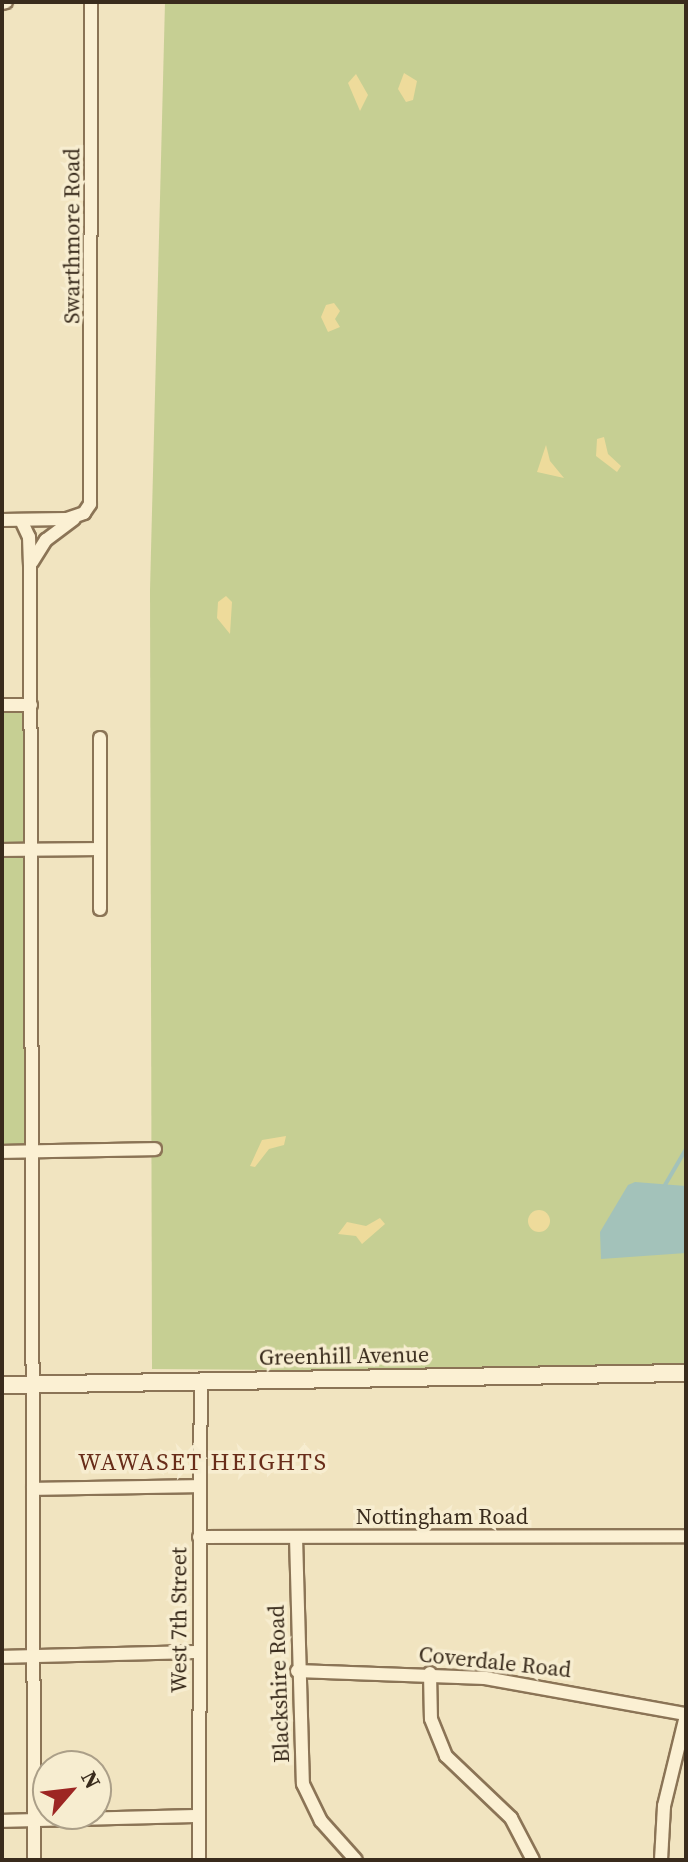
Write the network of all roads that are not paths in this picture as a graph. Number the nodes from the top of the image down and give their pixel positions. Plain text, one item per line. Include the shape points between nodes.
1 (91, 2) edge
2 (76, 517) junction
3 (2, 520) edge
4 (21, 520) junction
5 (30, 565) junction
6 (2, 705) edge
7 (31, 705) junction
8 (100, 738) dead end
9 (97, 849) junction
10 (2, 850) edge
11 (31, 850) junction
12 (100, 909) dead end
13 (155, 1149) dead end
14 (2, 1152) edge
15 (32, 1153) junction
16 (686, 1373) edge
17 (201, 1381) junction
18 (2, 1385) edge
19 (33, 1385) junction
20 (199, 1486) junction
21 (33, 1489) junction
22 (686, 1536) edge
23 (199, 1537) junction
24 (296, 1537) junction
25 (199, 1652) junction
26 (2, 1657) edge
27 (34, 1657) junction
28 (297, 1671) junction
29 (430, 1673) junction
30 (686, 1715) edge
31 (34, 1750) edge
32 (199, 1816) junction
33 (112, 1819) edge
34 (2, 1821) edge
35 (32, 1821) edge
36 (34, 1830) edge
37 (354, 1859) edge
38 (34, 1860) edge
39 (199, 1860) edge
40 (533, 1860) edge
41 (661, 1860) edge

1 - 2 street, Swarthmore Road via 93,470 90,504
2 - 4 street
2 - 5 street via 46,540
3 - 4 street
4 - 5 street via 29,537
5 - 7 street
6 - 7 street
7 - 11 street
8 - 9 street
9 - 11 street
9 - 12 street
10 - 11 street
11 - 15 street
13 - 15 street
14 - 15 street
15 - 19 street
16 - 17 street, Greenhill Avenue
17 - 19 street, Greenhill Avenue
17 - 20 street, West 7th Street
18 - 19 street, Greenhill Avenue
19 - 21 street
20 - 21 street
20 - 23 street, West 7th Street
21 - 27 street
22 - 24 street, Nottingham Road
23 - 24 street, Nottingham Road
23 - 25 street, West 7th Street
24 - 28 street, Blackshire Road
25 - 27 street
25 - 32 street, West 7th Street
26 - 27 street
27 - 31 street
28 - 29 street, Coverdale Road
28 - 37 street, Blackshire Road via 303,1784 321,1821
29 - 30 street, Coverdale Road via 563,1688
29 - 40 street via 431,1719 446,1756 511,1818
30 - 41 street via 664,1806
32 - 33 street
32 - 39 street, West 7th Street
34 - 35 street
36 - 38 street

